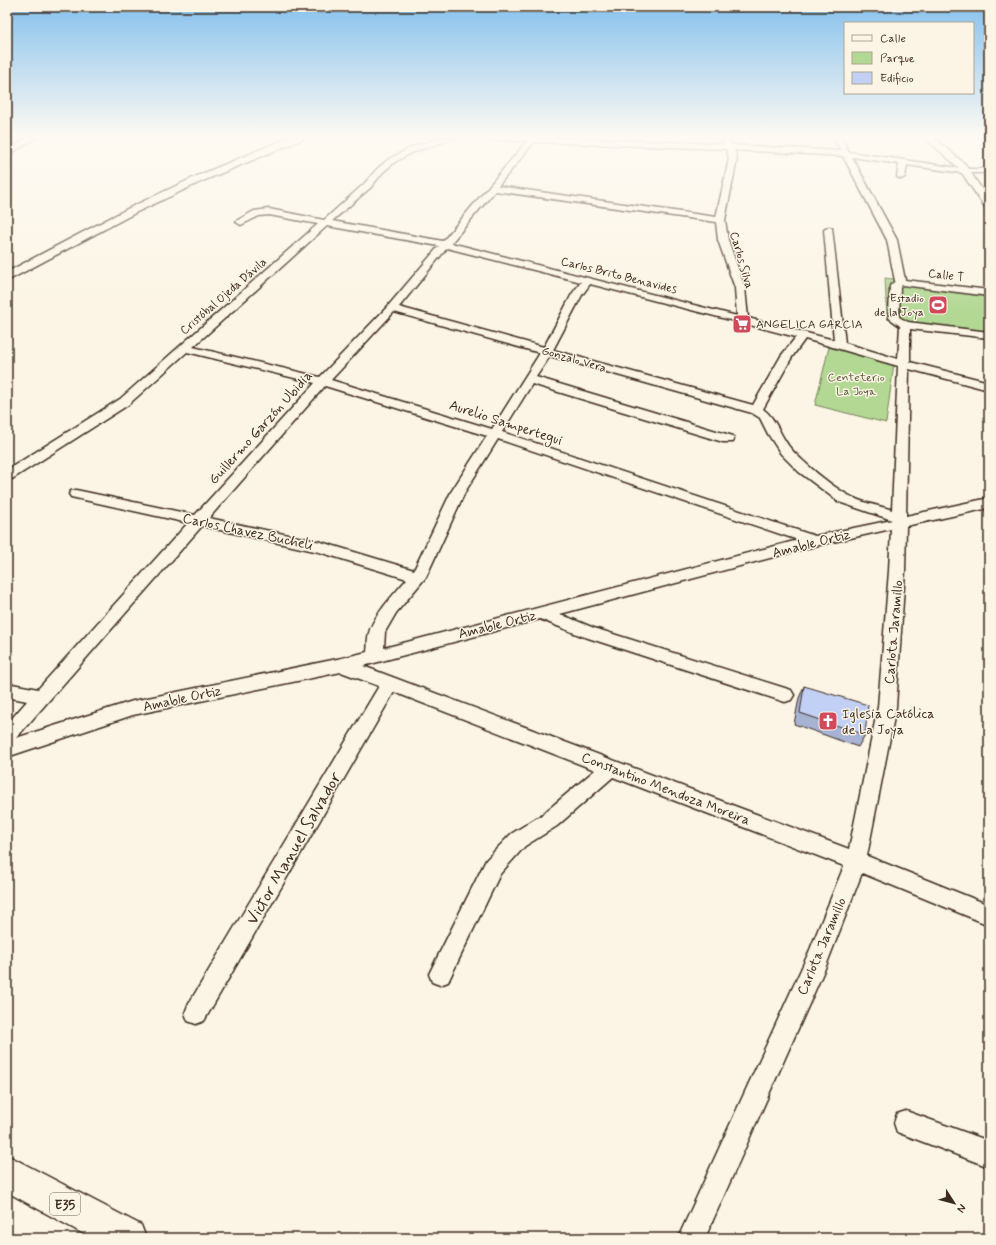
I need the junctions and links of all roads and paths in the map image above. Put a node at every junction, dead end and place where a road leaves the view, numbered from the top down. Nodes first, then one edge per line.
1 (153, 195) edge
2 (165, 195) edge
3 (357, 195) edge
4 (486, 195) edge
5 (543, 195) edge
6 (725, 195) edge
7 (868, 195) edge
8 (981, 195) edge
9 (989, 207) edge
10 (720, 220) junction
11 (241, 222) dead end
12 (326, 223) junction
13 (829, 230) dead end
14 (444, 244) junction
15 (7, 267) edge
16 (7, 277) edge
17 (587, 281) junction
18 (900, 282) junction
19 (989, 294) edge
20 (392, 308) junction
21 (743, 320) junction
22 (905, 325) junction
23 (989, 335) edge
24 (802, 336) junction
25 (840, 345) junction
26 (184, 348) junction
27 (547, 351) junction
28 (904, 364) junction
29 (529, 379) junction
30 (323, 381) junction
31 (989, 386) edge
32 (756, 410) junction
33 (495, 434) junction
34 (728, 439) dead end
35 (7, 476) edge
36 (76, 494) dead end
37 (989, 503) edge
38 (899, 520) junction
39 (198, 521) junction
40 (815, 541) junction
41 (418, 577) junction
42 (542, 613) junction
43 (375, 656) junction
44 (342, 665) junction
45 (390, 683) junction
46 (7, 690) edge
47 (785, 695) dead end
48 (41, 697) junction
49 (7, 736) edge
50 (7, 749) edge
51 (610, 767) junction
52 (856, 861) junction
53 (989, 915) edge
54 (440, 974) dead end
55 (196, 1013) dead end
56 (906, 1123) dead end
57 (989, 1154) edge
58 (7, 1173) edge
59 (128, 1238) edge
60 (691, 1238) edge

1 - 15 main road
2 - 16 main road
3 - 12 street, Cristóbal Ojeda Dávila
4 - 14 street, Guillermo Garzón Ubidia
5 - 10 street
6 - 10 street, Carlos Silva
7 - 18 street
8 - 9 street
10 - 21 street, Carlos Silva
11 - 12 street, Carlos Brito Benavides
12 - 14 street, Carlos Brito Benavides
12 - 26 street, Cristóbal Ojeda Dávila
13 - 25 street
14 - 17 street, Carlos Brito Benavides
14 - 20 street, Guillermo Garzón Ubidia
17 - 21 street, Carlos Brito Benavides
17 - 27 street
18 - 19 street, Calle T
18 - 22 street
20 - 27 street, Gonzalo Vera
20 - 30 street, Guillermo Garzón Ubidia
21 - 24 street, Carlos Brito Benavides
22 - 23 street
22 - 28 street, Carlota Jaramillo
24 - 25 street, Carlos Brito Benavides
24 - 32 street
25 - 28 street, Carlos Brito Benavides
26 - 30 street, Aurelio Sampertegui
26 - 35 street, Cristóbal Ojeda Dávila
27 - 29 street
27 - 32 street, Gonzalo Vera
28 - 31 street, Carlos Brito Benavides
28 - 38 street, Carlota Jaramillo
29 - 33 street
29 - 34 street
30 - 33 street, Aurelio Sampertegui
30 - 39 street, Guillermo Garzón Ubidia
32 - 38 street
33 - 40 street, Aurelio Sampertegui
33 - 41 street
36 - 39 street, Carlos Chavez Bucheli
37 - 38 street, Amable Ortiz
38 - 40 street, Amable Ortiz
38 - 52 street, Carlota Jaramillo
39 - 41 street, Carlos Chavez Bucheli
39 - 48 street, Guillermo Garzón Ubidia
40 - 42 street, Amable Ortiz
41 - 43 street
42 - 43 street, Amable Ortiz
42 - 47 street
43 - 44 street, Amable Ortiz
44 - 45 street, Constantino Mendoza Moreira
44 - 50 street, Amable Ortiz
45 - 51 street, Constantino Mendoza Moreira
45 - 55 street, Victor Manuel Salvador
46 - 48 street
48 - 49 street, Guillermo Garzón Ubidia
51 - 52 street, Constantino Mendoza Moreira
51 - 54 street
52 - 53 street, Constantino Mendoza Moreira
52 - 60 street, Carlota Jaramillo
56 - 57 street
58 - 59 highway, E35

